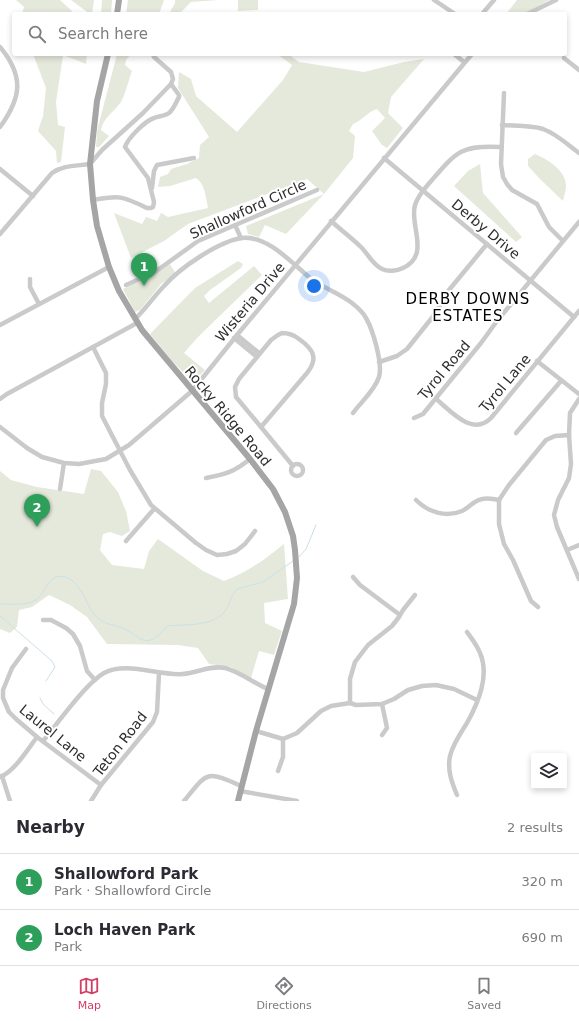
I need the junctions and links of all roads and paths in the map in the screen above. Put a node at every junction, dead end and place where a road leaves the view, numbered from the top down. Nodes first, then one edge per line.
1 (119, 0) edge
2 (494, 0) edge
3 (556, 0) edge
4 (437, 1) edge
5 (539, 9) junction
6 (117, 12) edge
7 (452, 12) edge
8 (484, 12) edge
9 (532, 12) edge
10 (540, 12) edge
11 (0, 47) edge
12 (108, 56) edge
13 (154, 56) edge
14 (456, 56) edge
15 (470, 56) edge
16 (564, 58) dead end
17 (464, 62) junction
18 (579, 70) edge
19 (171, 84) junction
20 (504, 93) dead end
21 (502, 125) junction
22 (0, 127) edge
23 (501, 147) junction
24 (579, 153) edge
25 (194, 158) dead end
26 (384, 158) junction
27 (90, 164) junction
28 (0, 169) edge
29 (317, 190) dead end
30 (423, 191) junction
31 (151, 192) junction
32 (33, 196) junction
33 (93, 200) junction
34 (331, 222) junction
35 (579, 222) edge
36 (235, 224) junction
37 (0, 234) edge
38 (242, 238) junction
39 (563, 241) junction
40 (487, 244) junction
41 (295, 265) junction
42 (109, 266) junction
43 (30, 279) dead end
44 (531, 280) junction
45 (126, 285) dead end
46 (39, 304) junction
47 (579, 311) edge
48 (574, 317) junction
49 (136, 321) junction
50 (0, 325) edge
51 (235, 337) junction
52 (93, 348) junction
53 (258, 355) junction
54 (379, 362) junction
55 (538, 362) junction
56 (561, 381) junction
57 (192, 391) junction
58 (579, 394) edge
59 (436, 398) junction
60 (0, 399) edge
61 (579, 399) edge
62 (353, 413) dead end
63 (414, 418) dead end
64 (0, 427) edge
65 (261, 428) junction
66 (516, 433) dead end
67 (569, 435) junction
68 (120, 452) junction
69 (250, 459) junction
70 (64, 463) junction
71 (293, 466) dead end
72 (206, 478) dead end
73 (60, 489) dead end
74 (416, 500) dead end
75 (499, 500) junction
76 (154, 509) junction
77 (255, 531) dead end
78 (126, 541) dead end
79 (579, 545) edge
80 (567, 550) junction
81 (353, 577) dead end
82 (579, 579) edge
83 (415, 595) dead end
84 (538, 607) dead end
85 (400, 615) junction
86 (43, 620) dead end
87 (466, 632) dead end
88 (26, 649) dead end
89 (159, 673) junction
90 (95, 680) junction
91 (268, 689) junction
92 (477, 700) junction
93 (350, 703) junction
94 (382, 704) junction
95 (256, 731) junction
96 (382, 735) dead end
97 (37, 737) junction
98 (283, 738) junction
99 (43, 741) junction
100 (278, 771) dead end
101 (1, 776) edge
102 (101, 785) junction
103 (241, 789) junction
104 (457, 795) dead end
105 (10, 801) edge
106 (91, 801) edge
107 (184, 801) edge
108 (238, 801) edge
109 (296, 801) edge

1 - 6 main road
2 - 8 street
3 - 5 street
4 - 7 street
5 - 9 street
5 - 10 street
11 - 22 street
12 - 27 main road, Rocky Ridge Road
13 - 19 street
14 - 17 street
15 - 17 street, Wisteria Drive
16 - 18 street
17 - 26 street, Wisteria Drive
19 - 27 street
19 - 31 street
20 - 21 street
21 - 23 street
21 - 24 street
23 - 30 street
23 - 39 street
25 - 31 street
26 - 30 street, Derby Drive
26 - 34 street, Wisteria Drive
27 - 32 street
27 - 33 main road, Rocky Ridge Road
28 - 32 street
29 - 36 street, Shallowford Circle
30 - 34 street
30 - 40 street, Derby Drive
31 - 33 street
32 - 37 street
33 - 42 main road, Rocky Ridge Road
34 - 41 street, Wisteria Drive
35 - 39 street, Tyrol Road
36 - 38 street
36 - 45 street, Shallowford Circle
38 - 41 street
38 - 49 street
39 - 44 street, Tyrol Road
40 - 44 street, Derby Drive
40 - 54 street
41 - 51 street, Wisteria Drive
41 - 54 street
42 - 46 street
42 - 49 main road, Rocky Ridge Road
43 - 46 street
44 - 48 street, Derby Drive
44 - 59 street, Tyrol Road
46 - 50 street
47 - 48 street, Tyrol Lane
48 - 55 street, Tyrol Lane
49 - 52 street
49 - 57 main road, Rocky Ridge Road
51 - 53 street
51 - 57 street, Wisteria Drive
52 - 60 street
52 - 68 street
53 - 65 street
53 - 65 street
54 - 62 street
55 - 56 street
55 - 59 street, Tyrol Lane
56 - 58 street
56 - 66 street
57 - 68 street, Wisteria Drive
57 - 69 main road, Rocky Ridge Road
59 - 63 street, Tyrol Road
61 - 67 street
64 - 70 street, Wisteria Drive
65 - 71 street
67 - 75 street
67 - 80 street
68 - 70 street, Wisteria Drive
68 - 76 street
69 - 72 street
69 - 91 main road, Rocky Ridge Road
70 - 73 street
74 - 75 street
75 - 84 street
76 - 77 street
76 - 78 street
79 - 80 street
80 - 82 street
81 - 85 street
83 - 85 street
85 - 93 street
86 - 90 street
87 - 92 street
88 - 97 street, Laurel Lane
89 - 90 street
89 - 91 street
89 - 102 street, Teton Road
90 - 99 street
91 - 95 main road, Rocky Ridge Road
92 - 94 street
92 - 104 street
93 - 94 street
93 - 98 street
94 - 96 street
95 - 98 street
95 - 103 main road, Rocky Ridge Road
97 - 99 street, Laurel Lane
97 - 101 street
98 - 100 street
99 - 102 street, Laurel Lane
101 - 105 street
102 - 106 street, Teton Road
103 - 107 street
103 - 108 main road, Rocky Ridge Road
103 - 109 street

